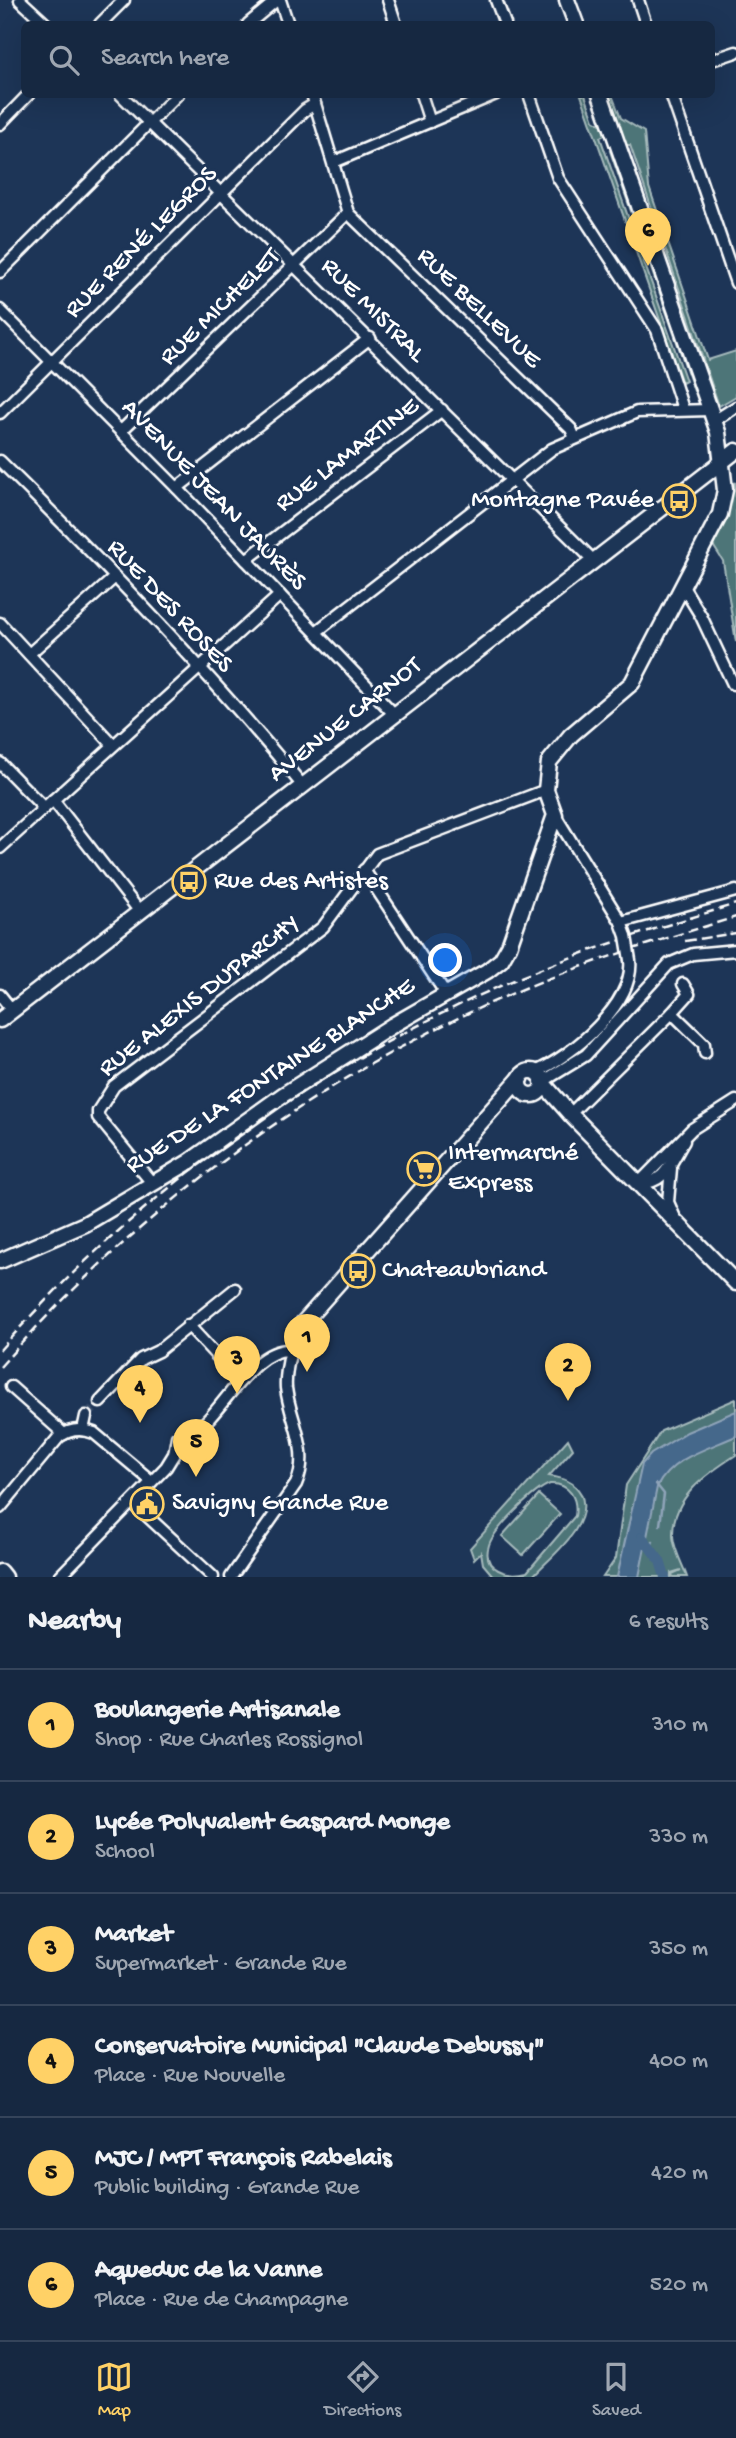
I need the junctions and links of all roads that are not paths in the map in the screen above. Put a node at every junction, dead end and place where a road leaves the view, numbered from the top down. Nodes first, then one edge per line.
1 (20, 0) edge
2 (124, 0) edge
3 (278, 0) edge
4 (388, 0) edge
5 (496, 0) edge
6 (568, 0) edge
7 (638, 0) edge
8 (43, 21) edge
9 (103, 21) edge
10 (252, 21) edge
11 (287, 21) edge
12 (395, 21) edge
13 (504, 21) edge
14 (575, 21) edge
15 (645, 21) edge
16 (736, 51) edge
17 (715, 59) edge
18 (25, 98) edge
19 (124, 98) edge
20 (174, 98) edge
21 (422, 98) edge
22 (487, 98) edge
23 (530, 98) edge
24 (601, 98) edge
25 (672, 98) edge
26 (313, 99) edge
27 (430, 122) junction
28 (150, 123) junction
29 (0, 124) edge
30 (334, 162) junction
31 (222, 192) junction
32 (348, 214) junction
33 (296, 265) junction
34 (0, 272) edge
35 (736, 283) edge
36 (0, 310) edge
37 (370, 338) junction
38 (52, 362) junction
39 (736, 408) edge
40 (442, 410) junction
41 (683, 410) junction
42 (0, 413) edge
43 (712, 416) junction
44 (121, 431) junction
45 (575, 438) junction
46 (736, 451) edge
47 (723, 460) junction
48 (0, 461) edge
49 (513, 480) junction
50 (177, 488) junction
51 (246, 560) junction
52 (593, 560) junction
53 (114, 578) junction
54 (682, 585) junction
55 (280, 595) junction
56 (0, 623) edge
57 (316, 632) junction
58 (29, 654) junction
59 (199, 668) junction
60 (733, 684) dead end
61 (394, 714) junction
62 (113, 746) junction
63 (0, 763) edge
64 (303, 786) junction
65 (546, 790) junction
66 (53, 800) junction
67 (44, 808) junction
68 (555, 815) junction
69 (0, 848) edge
70 (364, 870) junction
71 (736, 891) edge
72 (140, 912) junction
73 (621, 922) junction
74 (736, 950) edge
75 (683, 984) dead end
76 (446, 994) junction
77 (0, 995) edge
78 (672, 1013) junction
79 (6, 1015) edge
80 (705, 1053) dead end
81 (535, 1085) junction
82 (736, 1101) edge
83 (570, 1114) junction
84 (485, 1120) junction
85 (691, 1129) junction
86 (671, 1166) junction
87 (152, 1183) junction
88 (638, 1184) junction
89 (678, 1225) junction
90 (0, 1261) edge
91 (736, 1283) edge
92 (234, 1289) dead end
93 (188, 1325) junction
94 (291, 1350) junction
95 (240, 1381) junction
96 (11, 1387) dead end
97 (100, 1402) tunnel mouth
98 (86, 1416) tunnel mouth
99 (83, 1430) junction
100 (64, 1434) junction
101 (149, 1479) dead end
102 (132, 1503) junction
103 (0, 1508) edge
104 (58, 1577) edge
105 (213, 1577) edge
106 (231, 1577) edge

1 - 8 street
2 - 9 street
3 - 10 street
3 - 11 street
4 - 12 street
5 - 13 street
6 - 14 street
7 - 15 street
16 - 17 street
18 - 29 street
19 - 28 street, RUE MISTRAL
20 - 28 street
21 - 27 street
22 - 27 street
23 - 41 street
24 - 43 street
25 - 35 street
26 - 30 street
26 - 31 street, RUE RENÉ LEGROS
27 - 30 street
28 - 31 street, RUE MISTRAL
28 - 34 street
30 - 32 street
31 - 33 street, RUE MISTRAL
31 - 38 street, RUE RENÉ LEGROS
32 - 33 street, RUE MICHELET
32 - 45 street, RUE BELLEVUE
33 - 37 street, RUE MISTRAL
33 - 44 street, RUE MICHELET
36 - 38 street, AVENUE JEAN JAURÈS
37 - 40 street, RUE MISTRAL
37 - 50 street
38 - 42 street, RUE RENÉ LEGROS
38 - 44 street, AVENUE JEAN JAURÈS
39 - 43 street
40 - 49 street, RUE MISTRAL
40 - 51 street, RUE LAMARTINE
41 - 43 street
41 - 45 street
43 - 47 street
44 - 50 street, AVENUE JEAN JAURÈS
45 - 49 street
46 - 47 street, AVENUE CARNOT
47 - 52 street, AVENUE CARNOT
47 - 54 street
48 - 53 street, RUE DES ROSES
49 - 52 street, RUE MISTRAL
49 - 57 street
50 - 51 street, AVENUE JEAN JAURÈS
51 - 55 street, AVENUE JEAN JAURÈS
52 - 61 street, AVENUE CARNOT
53 - 58 street
53 - 59 street, RUE DES ROSES
54 - 60 street
54 - 65 street
55 - 57 street, AVENUE JEAN JAURÈS
55 - 59 street
56 - 58 street
57 - 61 street, AVENUE JEAN JAURÈS
58 - 62 street
59 - 62 street
59 - 64 street, RUE DES ROSES
61 - 64 street, AVENUE CARNOT
62 - 66 street
63 - 67 street
64 - 72 street, AVENUE CARNOT
65 - 68 street
65 - 70 street, RUE ALEXIS DUPARCHY
66 - 67 street
66 - 72 street
67 - 69 street
68 - 73 street
68 - 76 street, RUE DE LA FONTAINE BLANCHE
70 - 76 street
70 - 87 street, RUE ALEXIS DUPARCHY
71 - 73 street
72 - 79 street, AVENUE CARNOT
73 - 81 street, bridge
74 - 81 street
75 - 78 street
76 - 87 street, RUE DE LA FONTAINE BLANCHE
77 - 79 street
78 - 80 street
78 - 83 street
81 - 83 street
81 - 84 street
81 - 84 street
82 - 85 street
83 - 88 street
84 - 94 street
85 - 86 street
85 - 88 street
86 - 88 street
86 - 89 street
87 - 90 street, RUE DE LA FONTAINE BLANCHE
88 - 89 street
89 - 91 street
92 - 93 street
93 - 95 street
93 - 97 street
94 - 95 street
94 - 106 street
95 - 102 street
96 - 100 street
98 - 99 street
99 - 100 street
99 - 101 street
100 - 103 street
102 - 104 street
102 - 105 street

